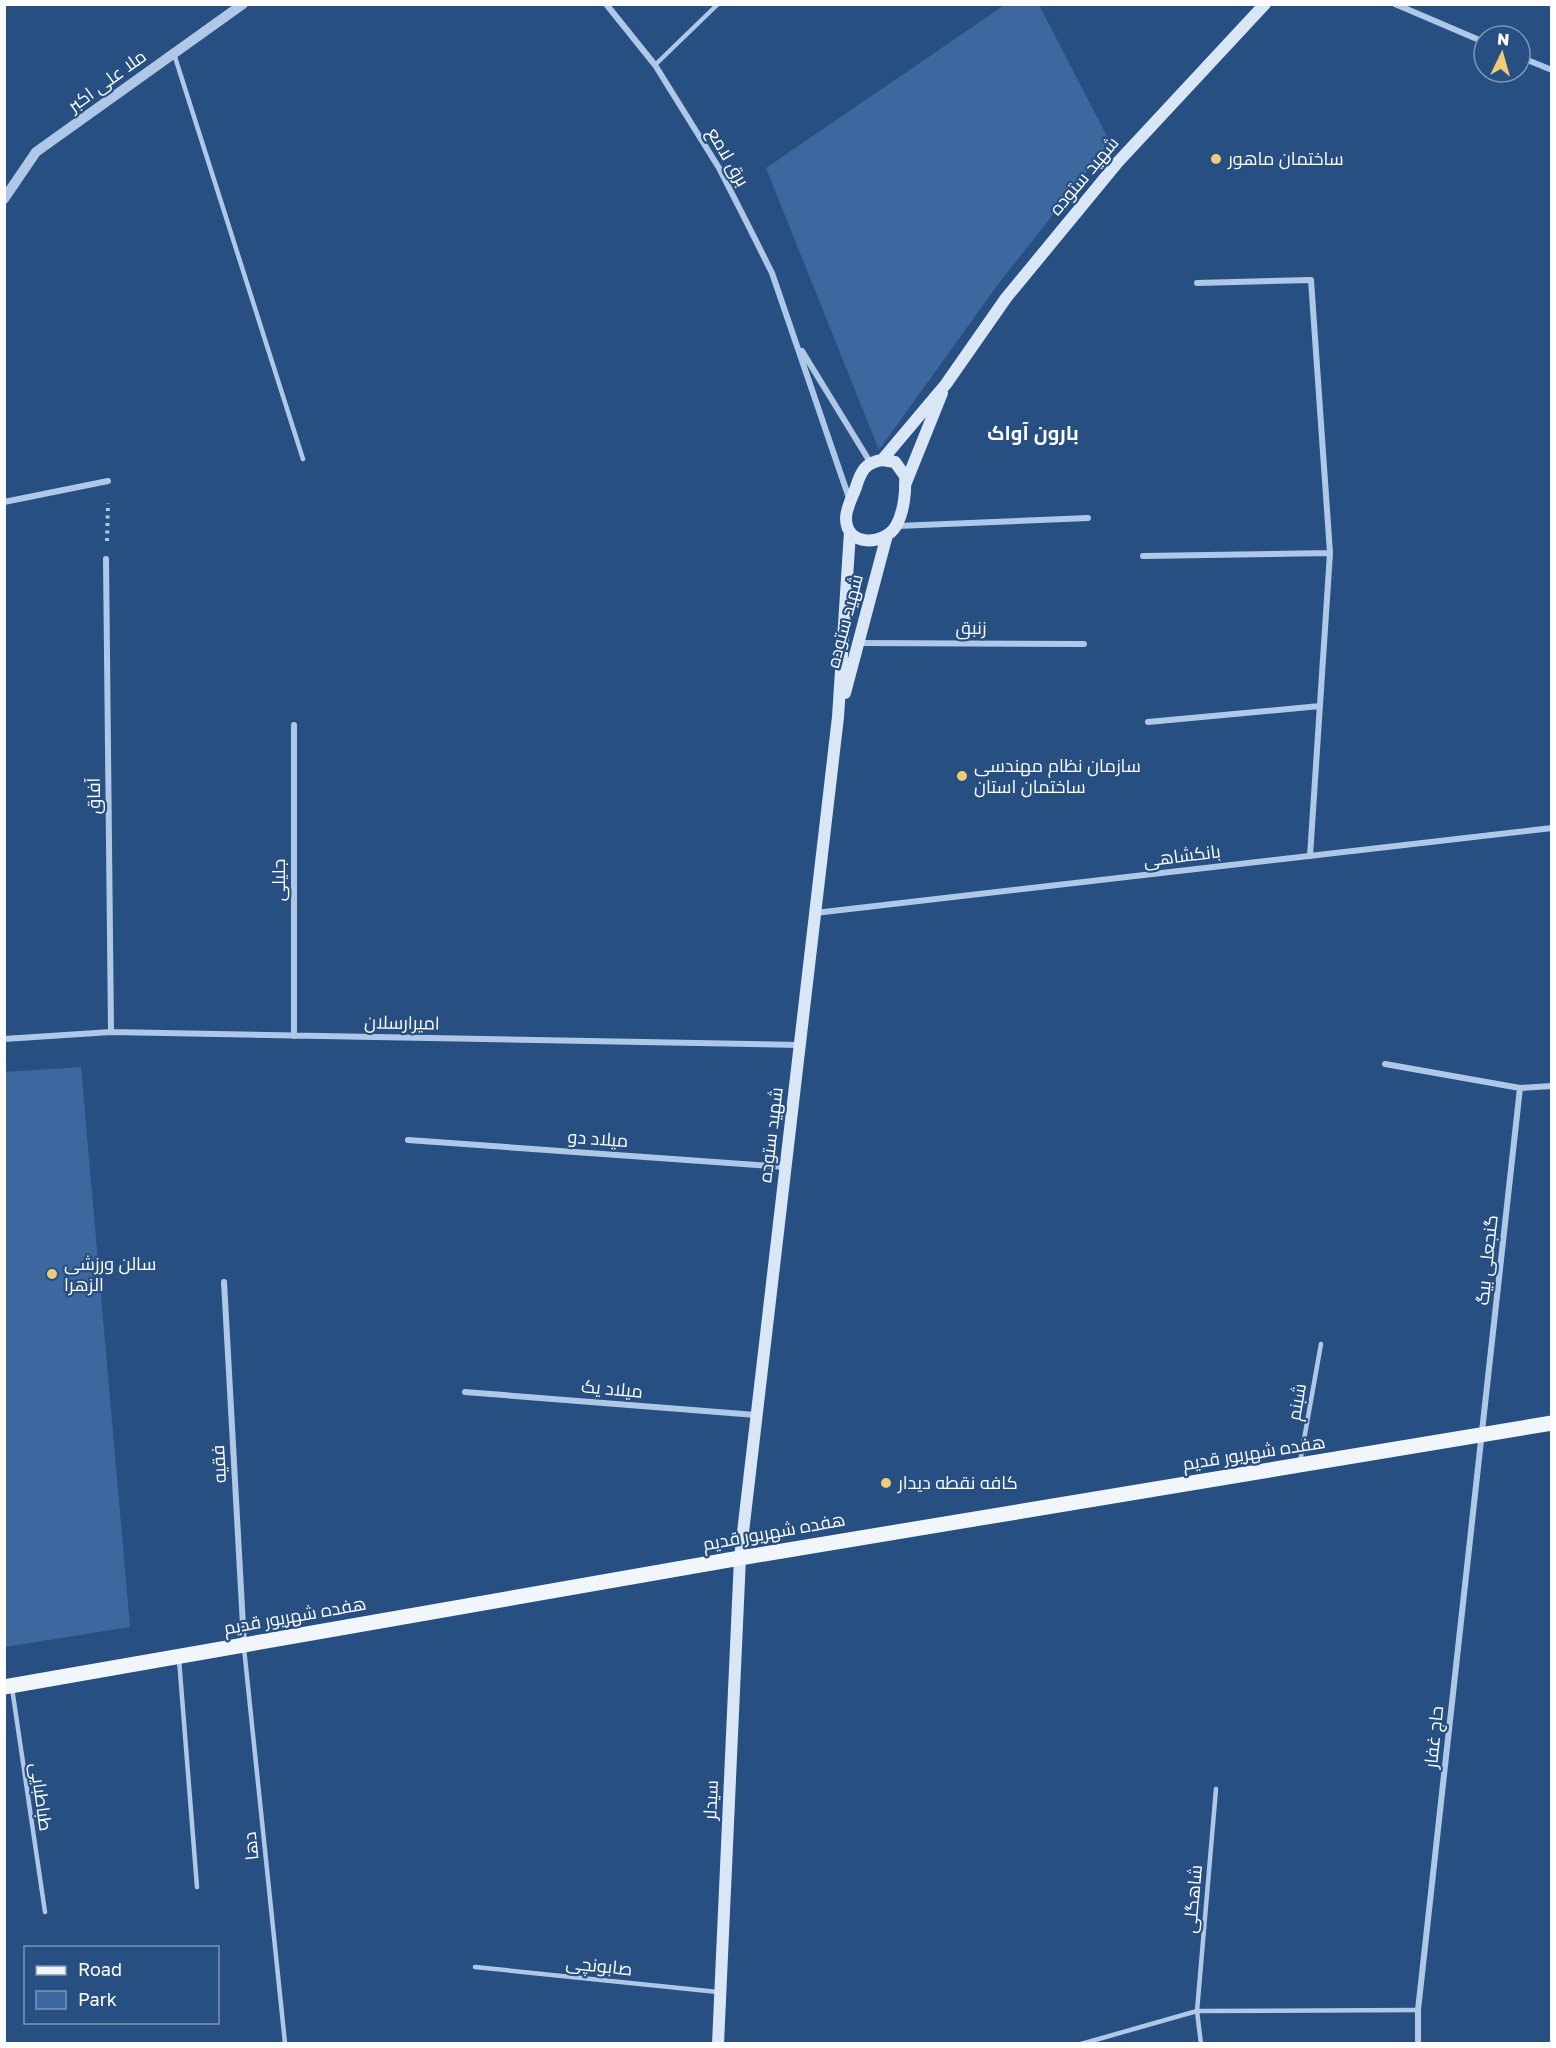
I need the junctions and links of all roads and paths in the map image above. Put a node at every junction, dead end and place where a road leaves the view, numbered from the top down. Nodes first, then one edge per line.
1 (243, 4) edge
2 (606, 4) edge
3 (718, 4) edge
4 (1265, 4) edge
5 (1395, 4) edge
6 (1472, 37) edge
7 (174, 54) junction
8 (1532, 62) edge
9 (655, 65) junction
10 (1551, 70) edge
11 (4, 199) edge
12 (1197, 283) dead end
13 (795, 340) junction
14 (946, 384) junction
15 (303, 459) dead end
16 (876, 461) junction
17 (108, 481) joint
18 (905, 485) junction
19 (4, 502) edge
20 (851, 503) junction
21 (1088, 518) dead end
22 (891, 530) junction
23 (850, 532) junction
24 (1330, 554) junction
25 (1143, 556) dead end
26 (106, 559) joint
27 (858, 643) junction
28 (1084, 644) dead end
29 (1320, 706) junction
30 (838, 717) junction
31 (1148, 722) dead end
32 (294, 725) dead end
33 (1551, 828) edge
34 (1310, 856) junction
35 (815, 913) junction
36 (111, 1032) junction
37 (294, 1036) junction
38 (4, 1039) edge
39 (800, 1045) junction
40 (1385, 1064) dead end
41 (1551, 1086) edge
42 (1520, 1088) junction
43 (408, 1140) dead end
44 (786, 1167) junction
45 (224, 1282) dead end
46 (1321, 1344) dead end
47 (465, 1392) dead end
48 (757, 1415) junction
49 (1551, 1423) edge
50 (1483, 1435) junction
51 (1299, 1465) junction
52 (740, 1557) junction
53 (244, 1645) junction
54 (179, 1656) junction
55 (8, 1686) edge
56 (1216, 1789) dead end
57 (196, 1887) dead end
58 (45, 1912) dead end
59 (475, 1966) dead end
60 (720, 1993) junction
61 (1418, 2010) junction
62 (1197, 2011) junction
63 (285, 2043) edge
64 (718, 2043) edge
65 (1081, 2043) edge
66 (1201, 2043) edge
67 (1418, 2043) edge

1 - 7 street, ملا علی اکبر
2 - 9 street, برق لامع
3 - 9 lane
4 - 14 main road, شهید ستوده
5 - 6 street
7 - 11 street, ملا علی اکبر
7 - 15 lane
8 - 10 street
9 - 13 street, برق لامع
12 - 24 street
13 - 16 street, برق لامع
13 - 20 street, برق لامع
14 - 16 main road, شهید ستوده
14 - 18 main road, شهید ستوده
16 - 18 main road
16 - 20 main road
17 - 19 street
17 - 26 path
18 - 22 main road
20 - 23 main road
21 - 22 street
22 - 23 main road
22 - 27 main road, شهید ستوده
23 - 30 main road, شهید ستوده
24 - 25 street
24 - 29 street
26 - 36 street, آفاق
27 - 28 street, زنبق
27 - 30 main road, شهید ستوده
29 - 31 street
29 - 34 street
30 - 35 main road, شهید ستوده
32 - 37 street, جلیلی
33 - 34 street, بانکشاهی
34 - 35 street, بانکشاهی
35 - 39 main road, شهید ستوده
36 - 37 street, امیرارسلان
36 - 38 street, امیرارسلان
37 - 39 street, امیرارسلان
39 - 44 main road, شهید ستوده
40 - 42 street
41 - 42 street
42 - 50 street, گنجعلی بیگ
43 - 44 street, میلاد دو
44 - 48 main road, شهید ستوده
45 - 53 street, فقیه
46 - 51 lane, شبنم
47 - 48 street, میلاد یک
48 - 52 main road, شهید ستوده
49 - 50 main road, هفده شهریور قدیم
50 - 51 main road, هفده شهریور قدیم
50 - 61 street, حاج غفار
51 - 52 main road, هفده شهریور قدیم
52 - 53 main road, هفده شهریور قدیم
52 - 60 main road, سیدلر
53 - 54 main road, هفده شهریور قدیم
53 - 63 lane, دها
54 - 55 main road, هفده شهریور قدیم
54 - 57 lane
55 - 58 lane, طباطبایی
56 - 62 lane, شاهگلی
59 - 60 lane, صابونچی
60 - 64 main road, سیدلر
61 - 62 lane
61 - 67 street, حاج غفار
62 - 65 lane
62 - 66 lane, شاهگلی

